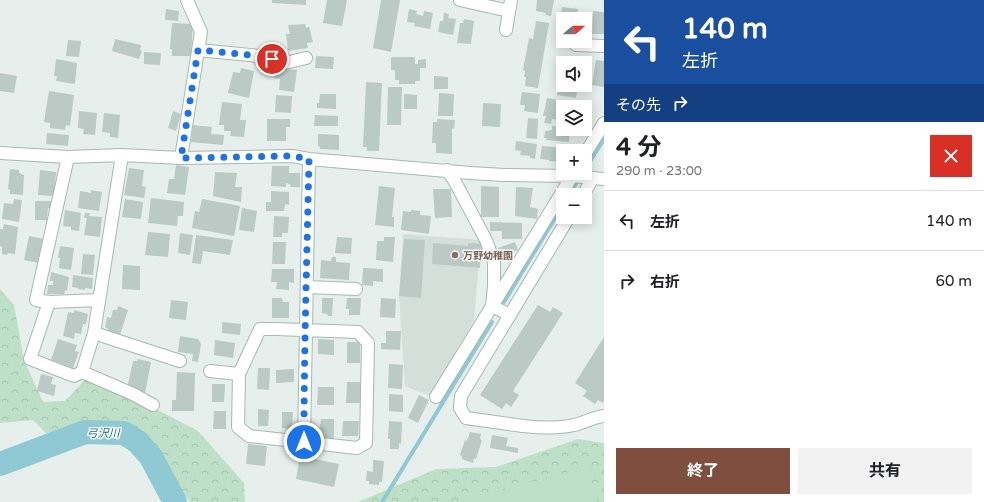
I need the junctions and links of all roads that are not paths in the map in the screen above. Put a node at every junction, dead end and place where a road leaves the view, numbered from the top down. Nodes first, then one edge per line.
1 (187, 0) edge
2 (460, 0) edge
3 (510, 5) edge
4 (506, 30) dead end
5 (592, 46) edge
6 (604, 46) edge
7 (198, 50) junction
8 (306, 58) dead end
9 (604, 123) edge
10 (591, 144) edge
11 (0, 153) edge
12 (122, 155) junction
13 (68, 157) junction
14 (181, 158) junction
15 (309, 159) junction
16 (447, 170) junction
17 (556, 174) edge
18 (598, 178) edge
19 (569, 180) edge
20 (589, 188) edge
21 (565, 224) edge
22 (307, 287) junction
23 (356, 289) dead end
24 (99, 300) junction
25 (49, 302) junction
26 (492, 306) junction
27 (510, 315) junction
28 (305, 330) junction
29 (94, 333) junction
30 (180, 361) dead end
31 (210, 371) dead end
32 (82, 372) junction
33 (239, 374) junction
34 (436, 397) dead end
35 (153, 405) dead end
36 (604, 416) edge
37 (304, 442) junction

1 - 7 street
2 - 3 street
3 - 4 street
5 - 6 street
7 - 8 street
7 - 14 street
9 - 10 street
11 - 13 street
12 - 13 street
12 - 14 street
12 - 24 street
13 - 25 street
14 - 15 street
15 - 16 street
15 - 22 street
16 - 17 street
16 - 26 street
18 - 20 street
19 - 26 street
21 - 27 street
22 - 23 street
22 - 28 street
24 - 25 street
24 - 29 street
25 - 32 street
26 - 27 street
26 - 34 street
27 - 36 street
28 - 33 street
28 - 37 street
28 - 37 street
29 - 30 street
29 - 32 street
31 - 33 street
32 - 35 street
33 - 37 street

